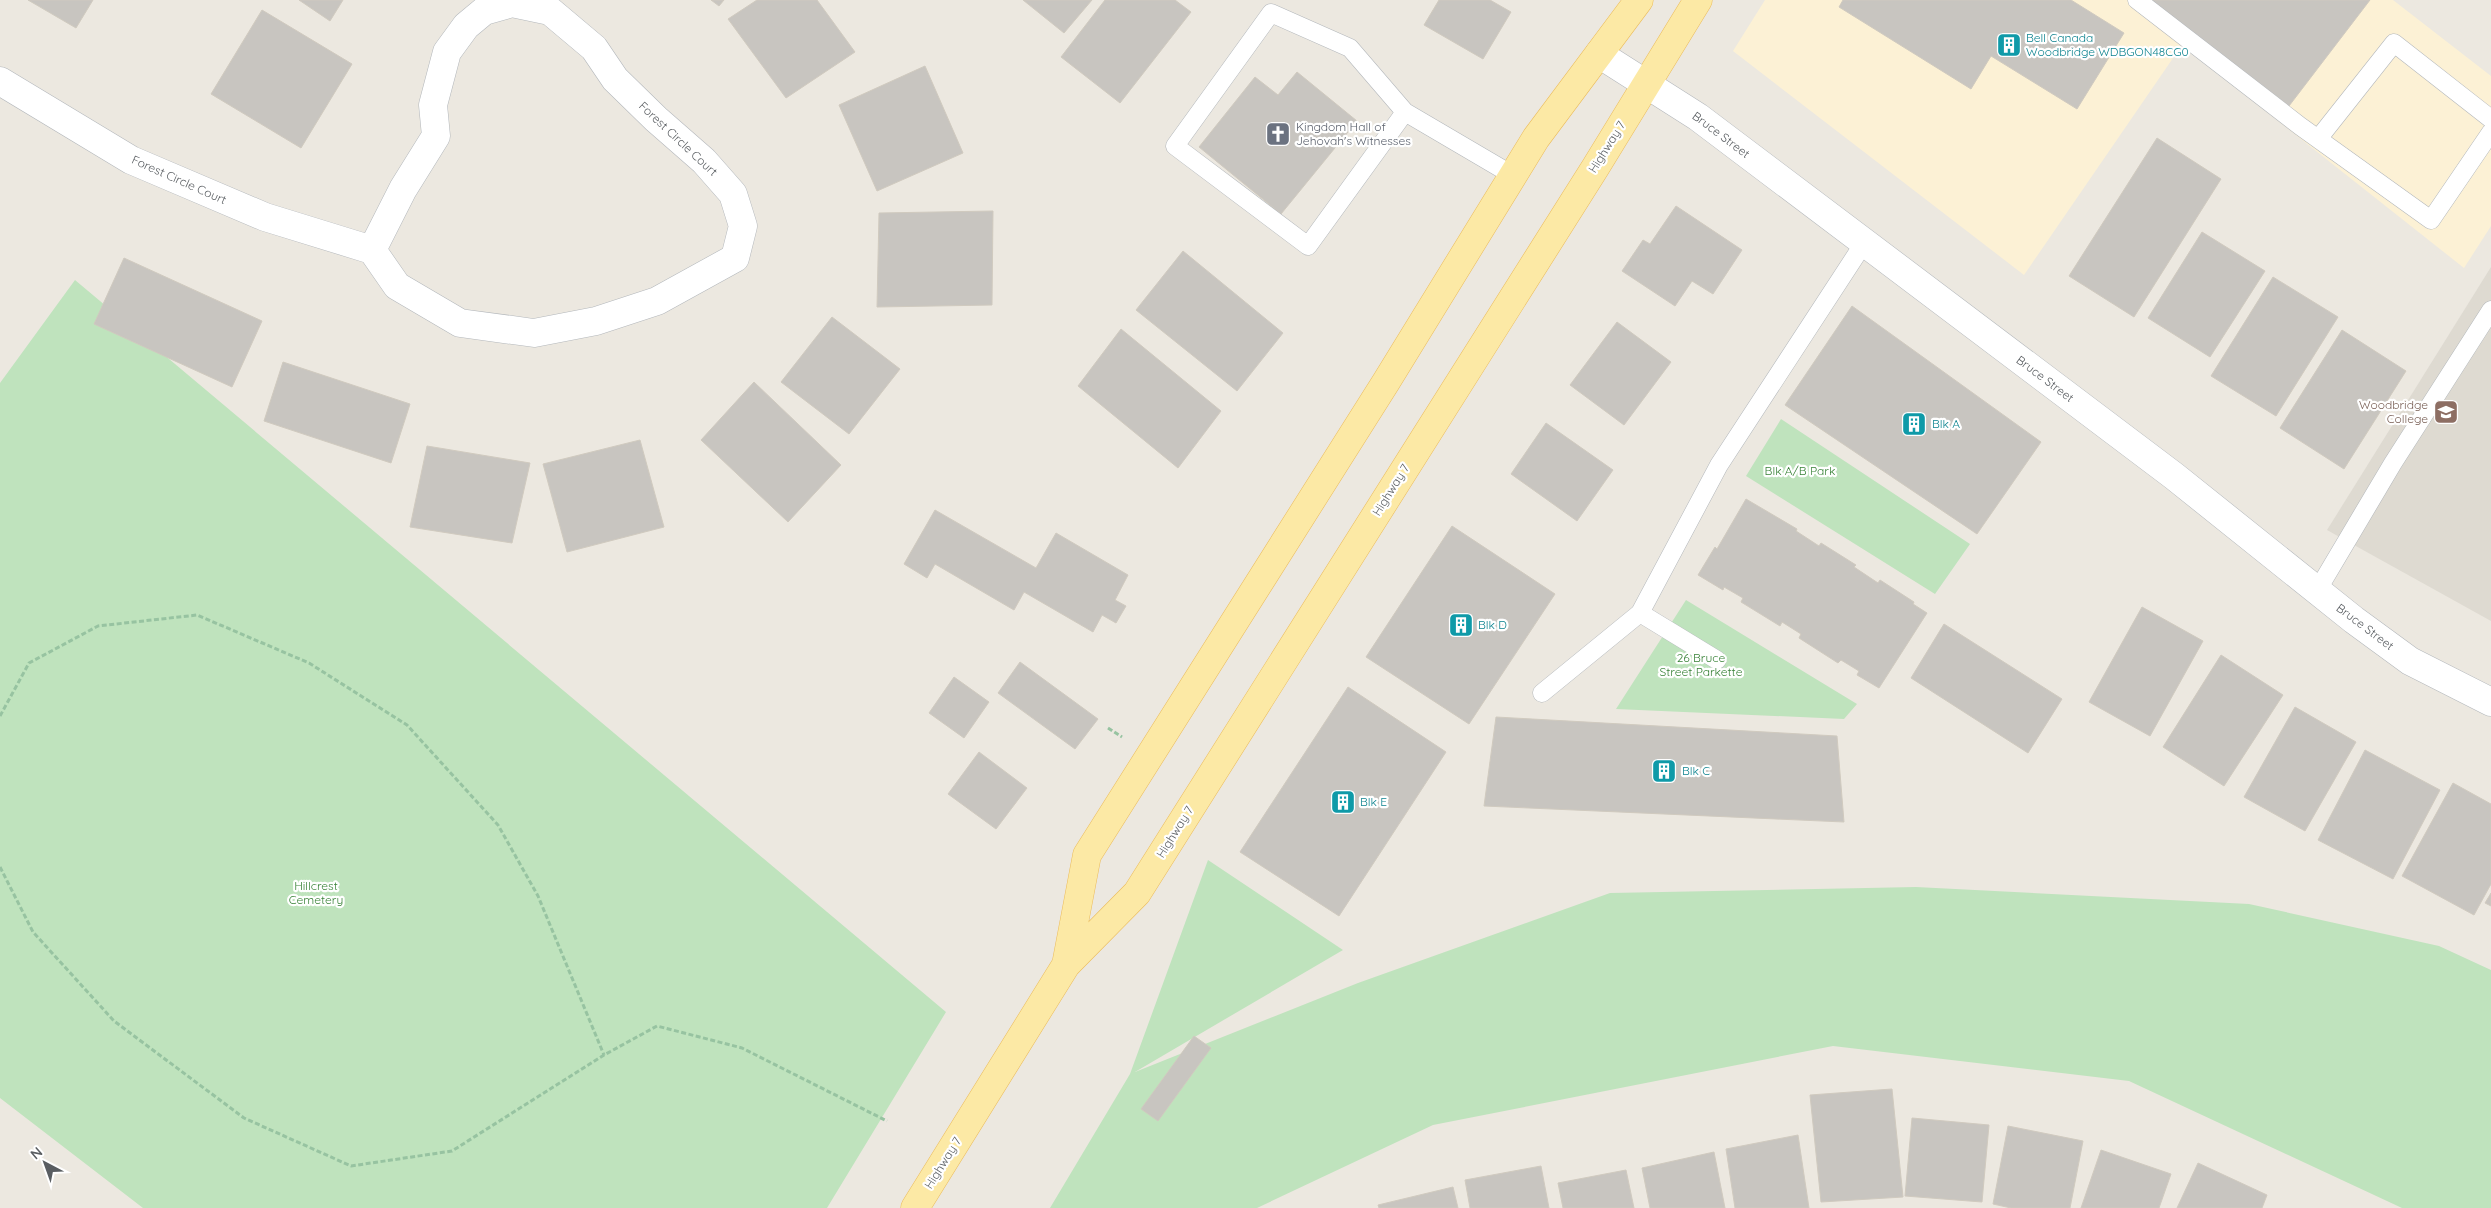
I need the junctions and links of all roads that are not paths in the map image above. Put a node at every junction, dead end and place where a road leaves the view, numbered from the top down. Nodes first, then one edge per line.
1 (1639, 0) edge
2 (1698, 0) edge
3 (2137, 0) edge
4 (1599, 54) junction
5 (0, 81) edge
6 (1647, 84) junction
7 (1405, 112) junction
8 (2491, 119) edge
9 (2491, 132) edge
10 (2318, 139) junction
11 (1514, 176) junction
12 (1864, 243) junction
13 (372, 250) junction
14 (2491, 310) edge
15 (2317, 591) junction
16 (1640, 613) junction
17 (1717, 660) dead end
18 (1542, 693) dead end
19 (2491, 702) edge
20 (1066, 965) junction
21 (915, 1208) edge

1 - 4 main road, Highway 7
2 - 6 main road, Highway 7
3 - 10 lane
4 - 6 street, Bruce Street
4 - 11 main road, Highway 7
5 - 13 street, Forest Circle Court
6 - 12 street, Bruce Street
6 - 20 main road, Highway 7
7 - 7 lane
7 - 11 lane
8 - 10 lane
9 - 10 lane
11 - 20 main road, Highway 7
12 - 15 street, Bruce Street
12 - 16 lane
13 - 13 street, Forest Circle Court
14 - 15 lane
15 - 19 street, Bruce Street
16 - 17 lane
16 - 18 lane
20 - 21 main road, Highway 7

